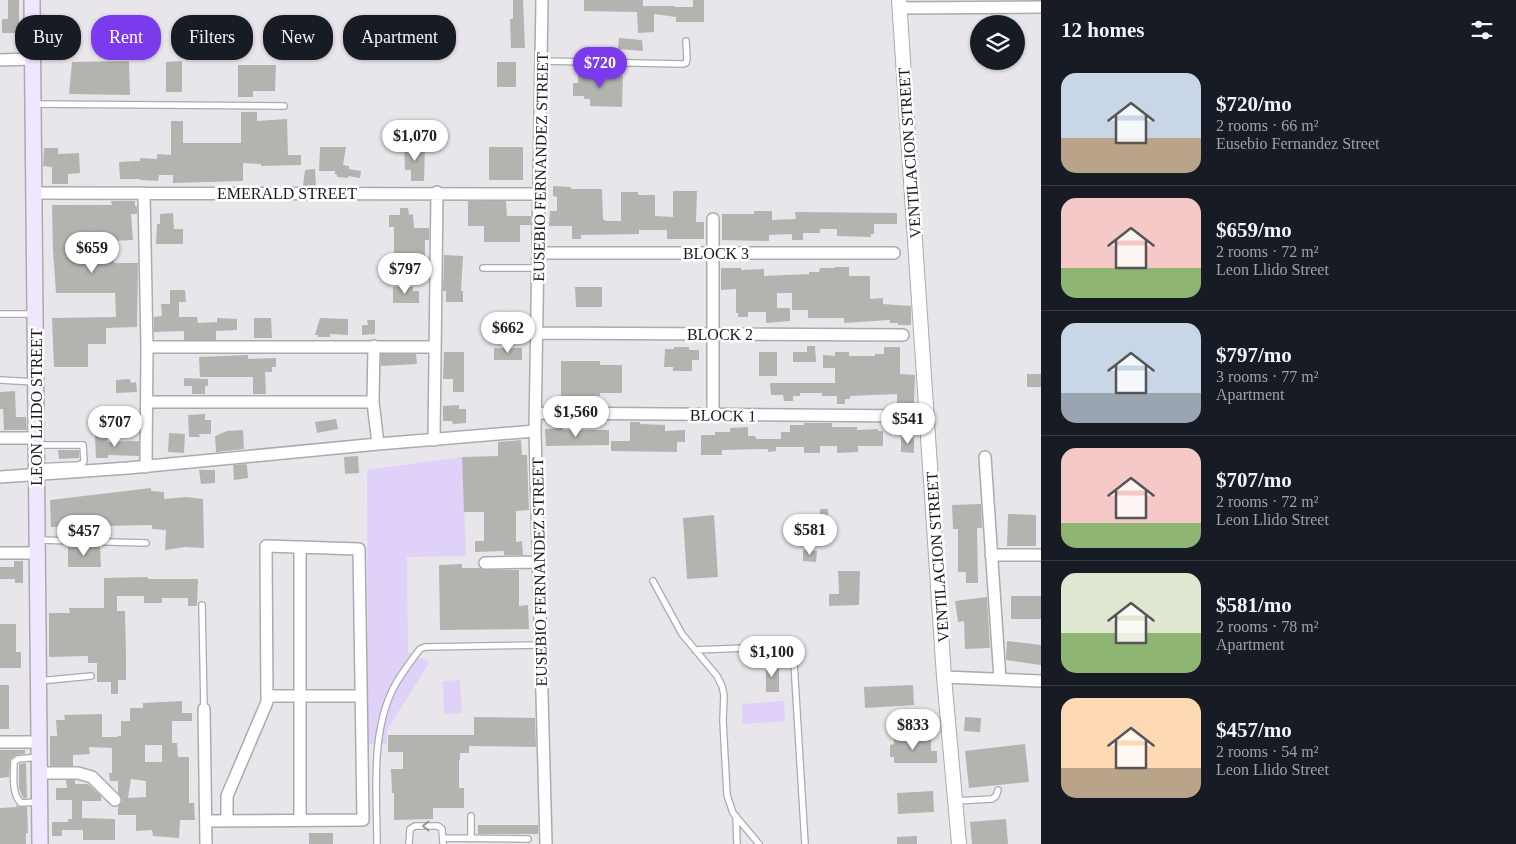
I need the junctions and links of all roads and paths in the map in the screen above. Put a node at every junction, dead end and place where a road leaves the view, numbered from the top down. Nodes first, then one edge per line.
1 (32, 0) edge
2 (542, 0) edge
3 (899, 4) edge
4 (1041, 7) edge
5 (32, 15) edge
6 (686, 41) dead end
7 (0, 60) edge
8 (15, 60) edge
9 (32, 60) edge
10 (541, 61) junction
11 (33, 104) junction
12 (284, 106) dead end
13 (437, 192) junction
14 (34, 193) junction
15 (144, 193) junction
16 (539, 194) junction
17 (713, 219) dead end
18 (539, 252) junction
19 (713, 252) junction
20 (894, 253) dead end
21 (483, 268) dead end
22 (538, 268) junction
23 (0, 314) edge
24 (35, 314) junction
25 (537, 333) junction
26 (713, 334) junction
27 (903, 335) dead end
28 (374, 346) junction
29 (147, 347) junction
30 (434, 347) junction
31 (0, 380) edge
32 (35, 382) junction
33 (147, 402) junction
34 (373, 402) junction
35 (536, 413) junction
36 (714, 414) junction
37 (911, 416) dead end
38 (535, 430) junction
39 (0, 438) edge
40 (434, 440) junction
41 (36, 442) junction
42 (378, 444) junction
43 (984, 457) dead end
44 (146, 467) junction
45 (36, 471) junction
46 (0, 477) edge
47 (146, 543) dead end
48 (37, 547) junction
49 (300, 547) junction
50 (0, 553) edge
51 (991, 555) junction
52 (1041, 556) edge
53 (538, 562) junction
54 (486, 563) dead end
55 (653, 581) dead end
56 (202, 605) dead end
57 (540, 645) junction
58 (695, 650) junction
59 (91, 676) dead end
60 (944, 676) junction
61 (1000, 679) junction
62 (39, 681) junction
63 (1041, 681) edge
64 (300, 695) junction
65 (268, 696) junction
66 (361, 696) junction
67 (204, 709) joint
68 (0, 742) edge
69 (40, 750) junction
70 (40, 773) junction
71 (998, 790) dead end
72 (206, 796) junction
73 (227, 796) junction
74 (115, 800) dead end
75 (955, 801) junction
76 (40, 802) junction
77 (471, 816) dead end
78 (736, 816) junction
79 (300, 820) junction
80 (206, 821) junction
81 (228, 821) junction
82 (471, 839) junction
83 (528, 839) dead end
84 (443, 841) edge
85 (484, 841) edge
86 (40, 844) edge
87 (206, 844) edge
88 (377, 844) edge
89 (409, 844) edge
90 (546, 844) edge
91 (737, 844) edge
92 (759, 844) edge
93 (805, 844) edge
94 (959, 844) edge

1 - 5 main road, LEON LLIDO STREET
2 - 10 street, EUSEBIO FERNANDEZ STREET
3 - 4 street
3 - 60 street, VENTILACION STREET
6 - 10 lane
7 - 8 street
9 - 11 main road, LEON LLIDO STREET
10 - 16 street, EUSEBIO FERNANDEZ STREET
11 - 12 lane
11 - 14 main road, LEON LLIDO STREET
13 - 15 street, EMERALD STREET
13 - 16 street, EMERALD STREET
13 - 30 street
14 - 15 street, EMERALD STREET
14 - 24 main road, LEON LLIDO STREET
15 - 29 street
16 - 18 street, EUSEBIO FERNANDEZ STREET
17 - 19 street
18 - 19 street, BLOCK 3
18 - 22 street, EUSEBIO FERNANDEZ STREET
19 - 20 street, BLOCK 3
19 - 26 street
21 - 22 lane
22 - 25 street, EUSEBIO FERNANDEZ STREET
23 - 24 lane
24 - 32 main road, LEON LLIDO STREET
25 - 26 street, BLOCK 2
25 - 35 street, EUSEBIO FERNANDEZ STREET
26 - 27 street, BLOCK 2
26 - 36 street
28 - 29 street
28 - 30 street
28 - 34 street
29 - 33 street
30 - 40 street
31 - 32 lane
32 - 41 main road, LEON LLIDO STREET
33 - 34 street
33 - 44 street
34 - 42 street
35 - 36 street, BLOCK 1
35 - 38 street, EUSEBIO FERNANDEZ STREET
36 - 37 street, BLOCK 1
38 - 40 street
38 - 53 street, EUSEBIO FERNANDEZ STREET
39 - 41 street
40 - 42 street
41 - 45 main road, LEON LLIDO STREET
41 - 45 lane
42 - 44 street
43 - 51 street
44 - 45 street
45 - 46 street
45 - 48 main road, LEON LLIDO STREET
47 - 48 lane
48 - 50 street
48 - 62 main road, LEON LLIDO STREET
49 - 64 street
49 - 65 street
49 - 66 street
51 - 52 street
51 - 61 street
53 - 54 street
53 - 57 street, EUSEBIO FERNANDEZ STREET
55 - 58 lane
56 - 67 lane
57 - 88 lane
57 - 90 street, EUSEBIO FERNANDEZ STREET
58 - 78 lane
58 - 93 lane
59 - 62 lane
60 - 61 street
60 - 75 street, VENTILACION STREET
61 - 63 street
62 - 69 main road, LEON LLIDO STREET
64 - 65 street
64 - 66 street
64 - 79 street
65 - 73 street
66 - 79 street
67 - 72 street
68 - 69 street
69 - 70 main road, LEON LLIDO STREET
69 - 76 lane
70 - 74 street
70 - 76 main road, LEON LLIDO STREET
71 - 75 lane
72 - 73 street
72 - 80 street
73 - 81 street
75 - 94 street, VENTILACION STREET
76 - 86 main road, LEON LLIDO STREET
77 - 82 lane
78 - 91 lane
78 - 92 lane
79 - 81 street
80 - 81 street
80 - 87 street
82 - 84 lane
82 - 85 lane
83 - 85 lane
84 -> 89 lane

